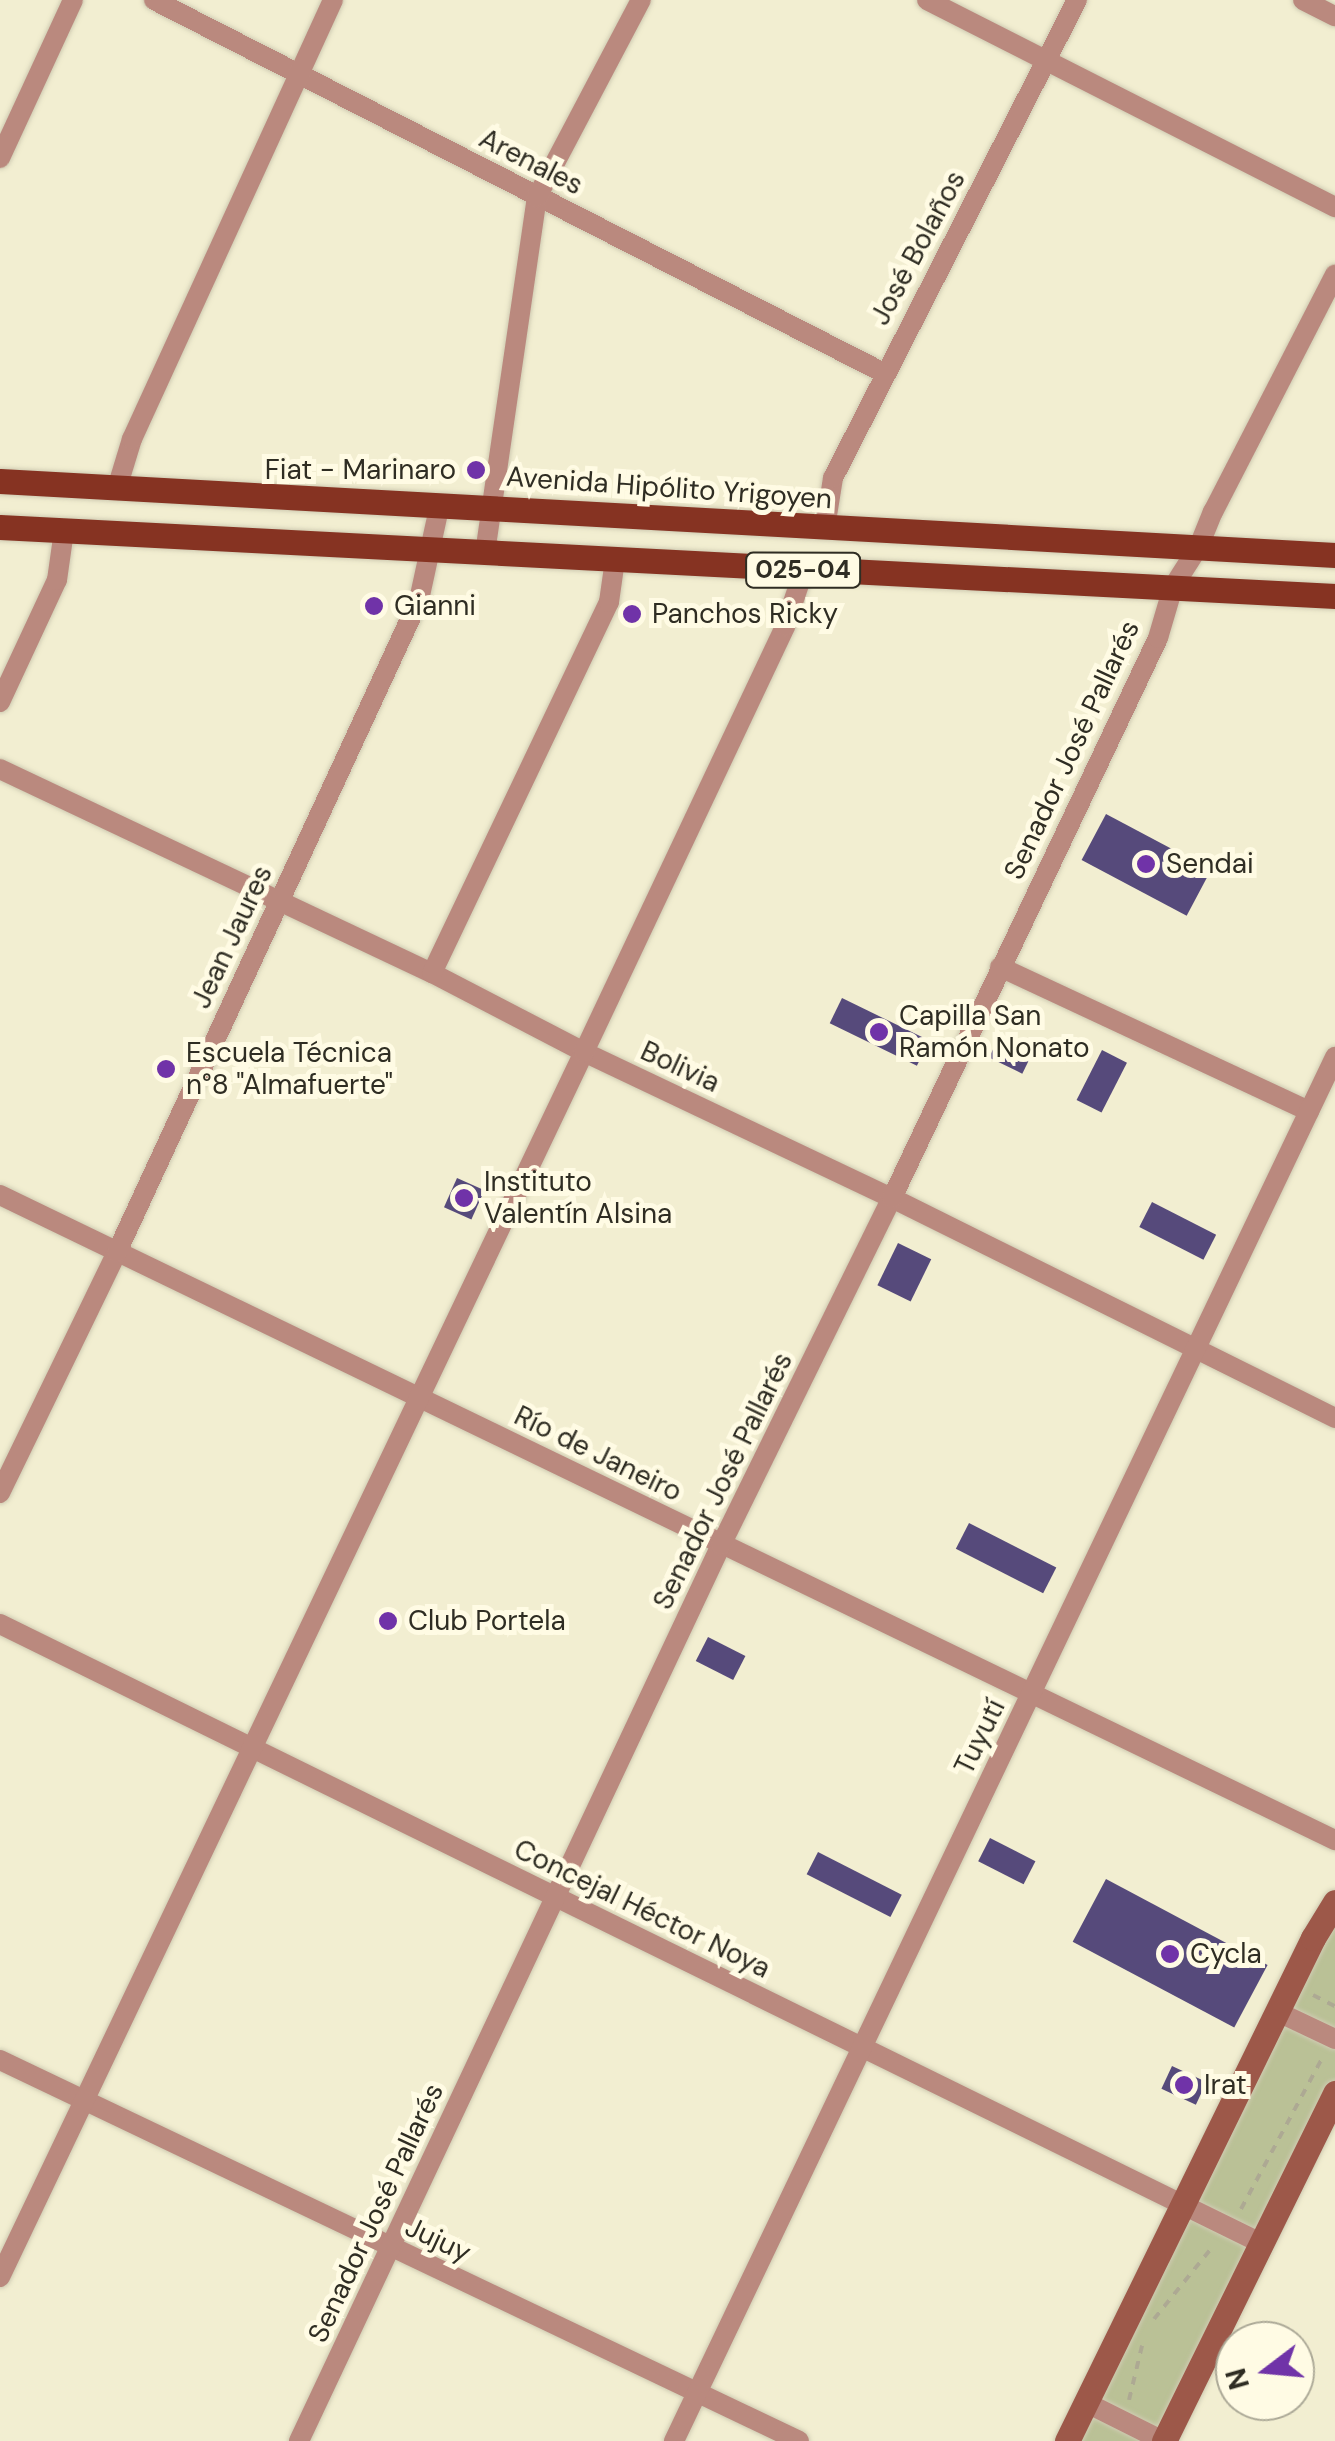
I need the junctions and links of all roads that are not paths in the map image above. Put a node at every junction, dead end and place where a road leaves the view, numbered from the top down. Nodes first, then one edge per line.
1 (73, 0) edge
2 (154, 0) edge
3 (333, 0) edge
4 (641, 0) edge
5 (927, 0) edge
6 (1077, 0) edge
7 (1303, 0) edge
8 (1335, 16) edge
9 (1047, 60) junction
10 (299, 73) junction
11 (0, 158) edge
12 (538, 196) junction
13 (1335, 207) edge
14 (1335, 274) edge
15 (884, 373) junction
16 (0, 482) edge
17 (117, 488) junction
18 (440, 504) junction
19 (492, 507) junction
20 (0, 527) edge
21 (825, 528) junction
22 (64, 531) junction
23 (1200, 546) junction
24 (433, 552) junction
25 (485, 552) junction
26 (1335, 555) edge
27 (614, 560) junction
28 (804, 570) junction
29 (1173, 587) junction
30 (1335, 596) edge
31 (0, 702) edge
32 (0, 769) edge
33 (278, 902) junction
34 (1000, 967) junction
35 (432, 973) junction
36 (584, 1052) junction
37 (1335, 1057) edge
38 (1309, 1111) junction
39 (0, 1195) edge
40 (892, 1198) junction
41 (118, 1252) junction
42 (1195, 1351) junction
43 (420, 1399) junction
44 (1335, 1418) edge
45 (0, 1492) edge
46 (722, 1545) junction
47 (0, 1624) edge
48 (1032, 1695) junction
49 (252, 1748) junction
50 (1335, 1840) edge
51 (555, 1897) junction
52 (1335, 1902) edge
53 (1278, 2012) junction
54 (1335, 2039) edge
55 (861, 2048) junction
56 (0, 2060) edge
57 (1335, 2093) edge
58 (82, 2100) junction
59 (1185, 2205) junction
60 (1261, 2243) junction
61 (390, 2248) junction
62 (0, 2277) edge
63 (698, 2391) junction
64 (1087, 2402) junction
65 (299, 2441) edge
66 (674, 2441) edge
67 (799, 2441) edge
68 (1068, 2441) edge
69 (1163, 2441) edge

1 - 11 street
2 - 10 street, Arenales
3 - 10 street
4 - 12 street
5 - 9 street
6 - 9 street, José Bolaños
7 - 8 street
9 - 13 street
9 - 15 street, José Bolaños
10 - 12 street, Arenales
10 - 17 street
12 - 15 street, Arenales
12 - 19 street
14 - 23 street, Senador José Pallarés
15 - 21 street, José Bolaños
16 - 17 main road, Avenida Hipólito Yrigoyen / 025-04
17 - 18 main road, Avenida Hipólito Yrigoyen / 025-04
18 - 19 main road, Avenida Hipólito Yrigoyen / 025-04
18 - 24 street, Jean Jaures
19 - 21 main road, Avenida Hipólito Yrigoyen / 025-04
19 - 25 street
20 - 22 main road, 025-04
21 - 23 main road, Avenida Hipólito Yrigoyen / 025-04
22 - 24 main road, 025-04
22 - 31 street
23 - 26 main road, Avenida Hipólito Yrigoyen / 025-04
23 - 29 street, Senador José Pallarés
24 - 25 main road, 025-04
24 - 33 street, Jean Jaures
25 - 27 main road, 025-04
27 - 28 main road, 025-04
27 - 35 street
28 - 29 main road, 025-04
28 - 36 street
29 - 30 main road, 025-04
29 - 34 street, Senador José Pallarés
32 - 33 street, Bolivia
33 - 35 street, Bolivia
33 - 41 street, Jean Jaures
34 - 38 street
34 - 40 street, Senador José Pallarés
35 - 36 street, Bolivia
36 - 40 street, Bolivia
36 - 43 street
37 - 38 street, Tuyutí
38 - 42 street, Tuyutí
39 - 41 street, Río de Janeiro
40 - 42 street, Bolivia
40 - 46 street, Senador José Pallarés
41 - 43 street, Río de Janeiro
41 - 45 street, Jean Jaures
42 - 44 street, Bolivia
42 - 48 street, Tuyutí
43 - 46 street, Río de Janeiro
43 - 49 street
46 - 48 street, Río de Janeiro
46 - 51 street, Senador José Pallarés
47 - 49 street, Concejal Héctor Noya
48 - 50 street, Río de Janeiro
48 - 55 street, Tuyutí
49 - 51 street, Concejal Héctor Noya
49 - 58 street
51 - 55 street, Concejal Héctor Noya
51 - 61 street, Senador José Pallarés
52 - 53 main road
53 - 54 street
53 - 59 main road
55 - 59 street, Concejal Héctor Noya
55 - 63 street, Tuyutí
56 - 58 street, Jujuy
57 - 60 main road
58 - 61 street, Jujuy
58 - 62 street
59 - 60 street, Concejal Héctor Noya
59 - 64 main road
60 - 69 main road
61 - 63 street, Jujuy
61 - 65 street, Senador José Pallarés
63 - 66 street, Tuyutí
63 - 67 street, Jujuy
64 - 68 main road
64 - 69 street

